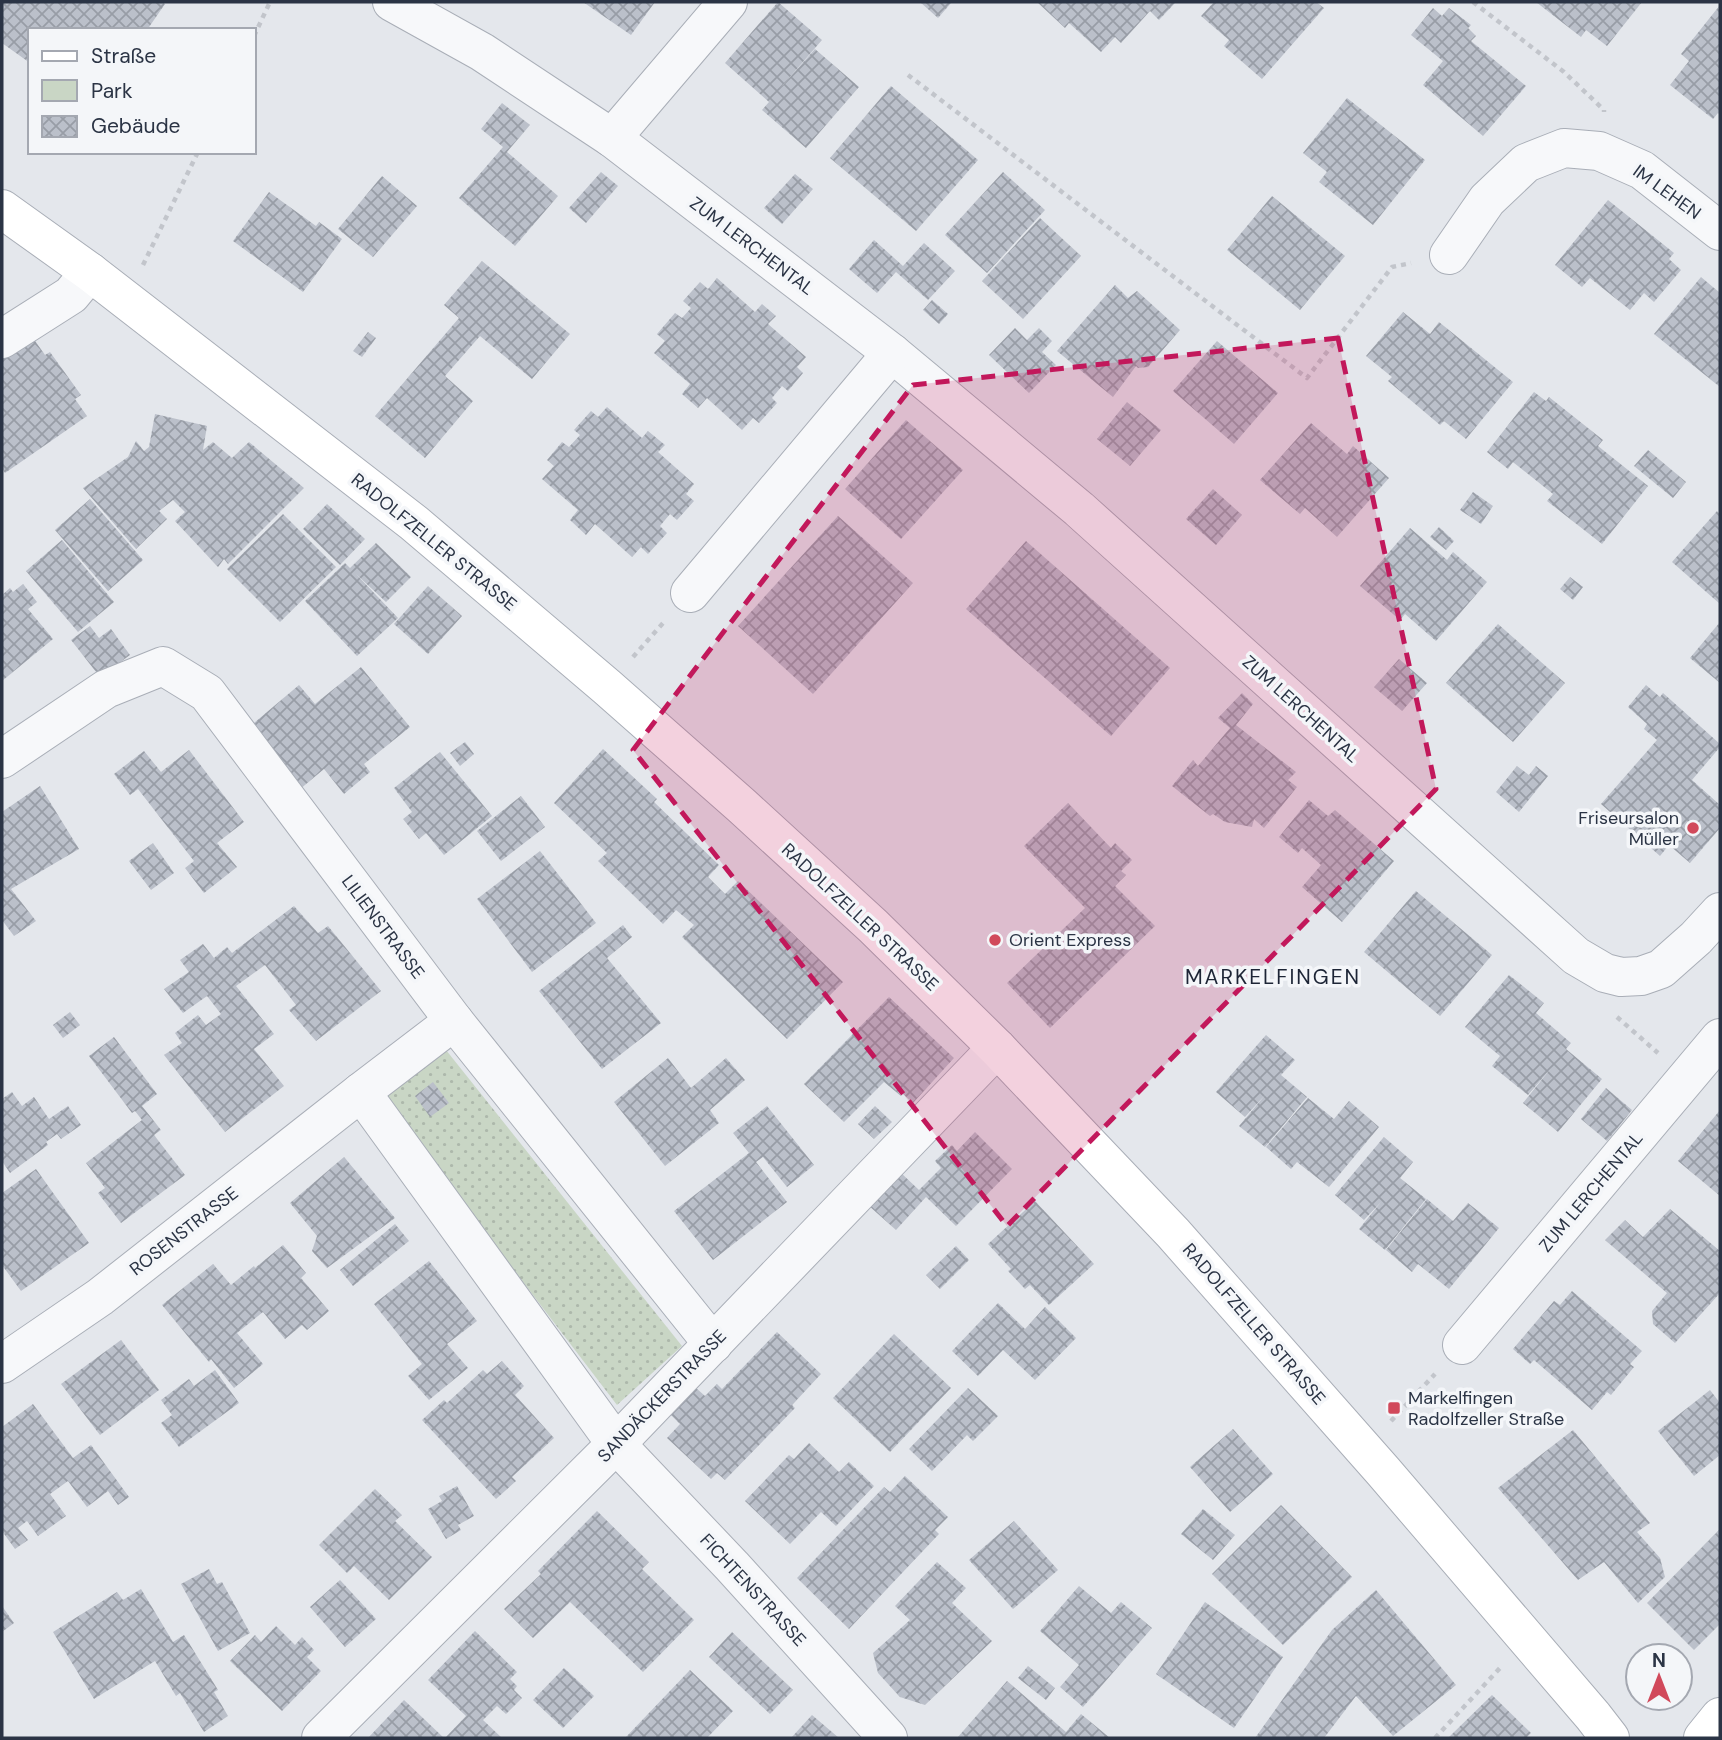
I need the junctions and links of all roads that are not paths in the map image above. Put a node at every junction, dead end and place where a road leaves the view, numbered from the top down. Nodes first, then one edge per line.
1 (392, 2) edge
2 (728, 2) edge
3 (612, 138) junction
4 (2, 209) edge
5 (1720, 231) edge
6 (1448, 255) road end
7 (90, 272) junction
8 (2, 339) edge
9 (892, 353) junction
10 (690, 593) road end
11 (2, 759) edge
12 (1720, 912) edge
13 (454, 1021) junction
14 (1720, 1038) edge
15 (997, 1048) junction
16 (361, 1092) junction
17 (713, 1344) junction
18 (1462, 1345) road end
19 (2, 1364) edge
20 (616, 1444) junction
21 (1720, 1717) edge
22 (321, 1738) edge
23 (888, 1738) edge
24 (1610, 1738) edge
25 (1703, 1738) edge

1 - 3 street, ZUM LERCHENTAL
2 - 3 street
3 - 9 street, ZUM LERCHENTAL
4 - 7 street, RADOLFZELLER STRASSE
5 - 6 street, IM LEHEN
7 - 8 street
7 - 15 street, RADOLFZELLER STRASSE
9 - 10 street
9 - 12 street, ZUM LERCHENTAL
11 - 13 street, LILIENSTRASSE
13 - 16 street, ROSENSTRASSE
13 - 17 street, LILIENSTRASSE
14 - 18 street, ZUM LERCHENTAL
15 - 17 street, SANDÄCKERSTRASSE
15 - 24 street, RADOLFZELLER STRASSE
16 - 19 street, ROSENSTRASSE
16 - 20 street
17 - 20 street, SANDÄCKERSTRASSE
20 - 22 street, SANDÄCKERSTRASSE
20 - 23 street, FICHTENSTRASSE
21 - 25 street

